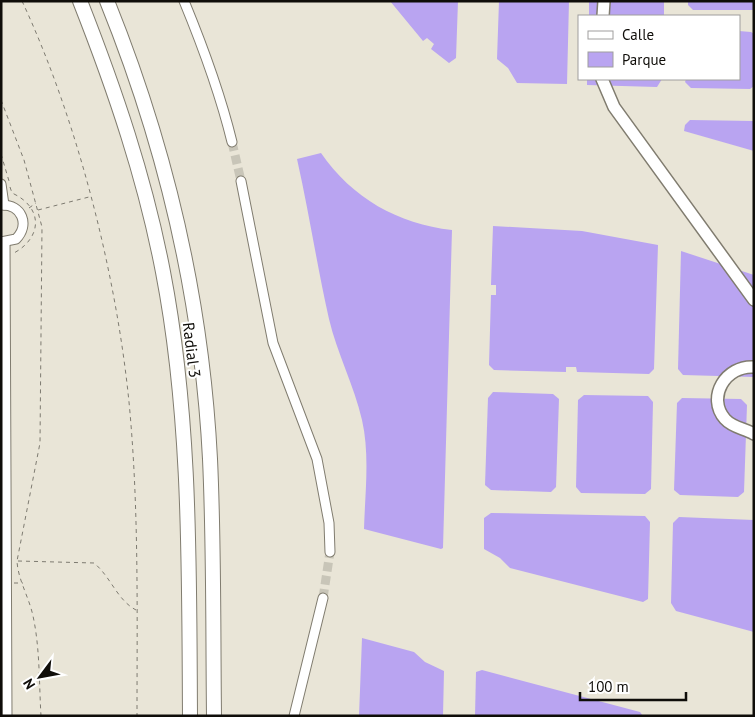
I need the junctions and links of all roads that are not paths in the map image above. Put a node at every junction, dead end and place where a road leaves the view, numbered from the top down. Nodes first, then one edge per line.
1 (80, 1) edge
2 (107, 1) edge
3 (184, 1) edge
4 (604, 1) edge
5 (603, 15) edge
6 (602, 80) edge
7 (232, 142) tunnel mouth
8 (241, 181) tunnel mouth
9 (1, 184) edge
10 (3, 205) edge
11 (3, 242) edge
12 (754, 300) edge
13 (754, 367) edge
14 (3, 388) edge
15 (752, 431) edge
16 (3, 505) edge
17 (330, 552) tunnel mouth
18 (6, 579) edge
19 (324, 598) tunnel mouth
20 (4, 691) edge
21 (6, 716) edge
22 (190, 716) edge
23 (214, 716) edge
24 (294, 716) edge

1 - 22 highway, Radial 3
2 - 23 highway, Radial 3
3 - 7 street
4 - 5 main road
6 - 12 main road
8 - 17 street
9 - 10 street
10 - 11 street
11 - 14 street
13 - 15 main road
14 - 16 street
16 - 18 street
18 - 20 street
19 - 24 street
20 - 21 street

